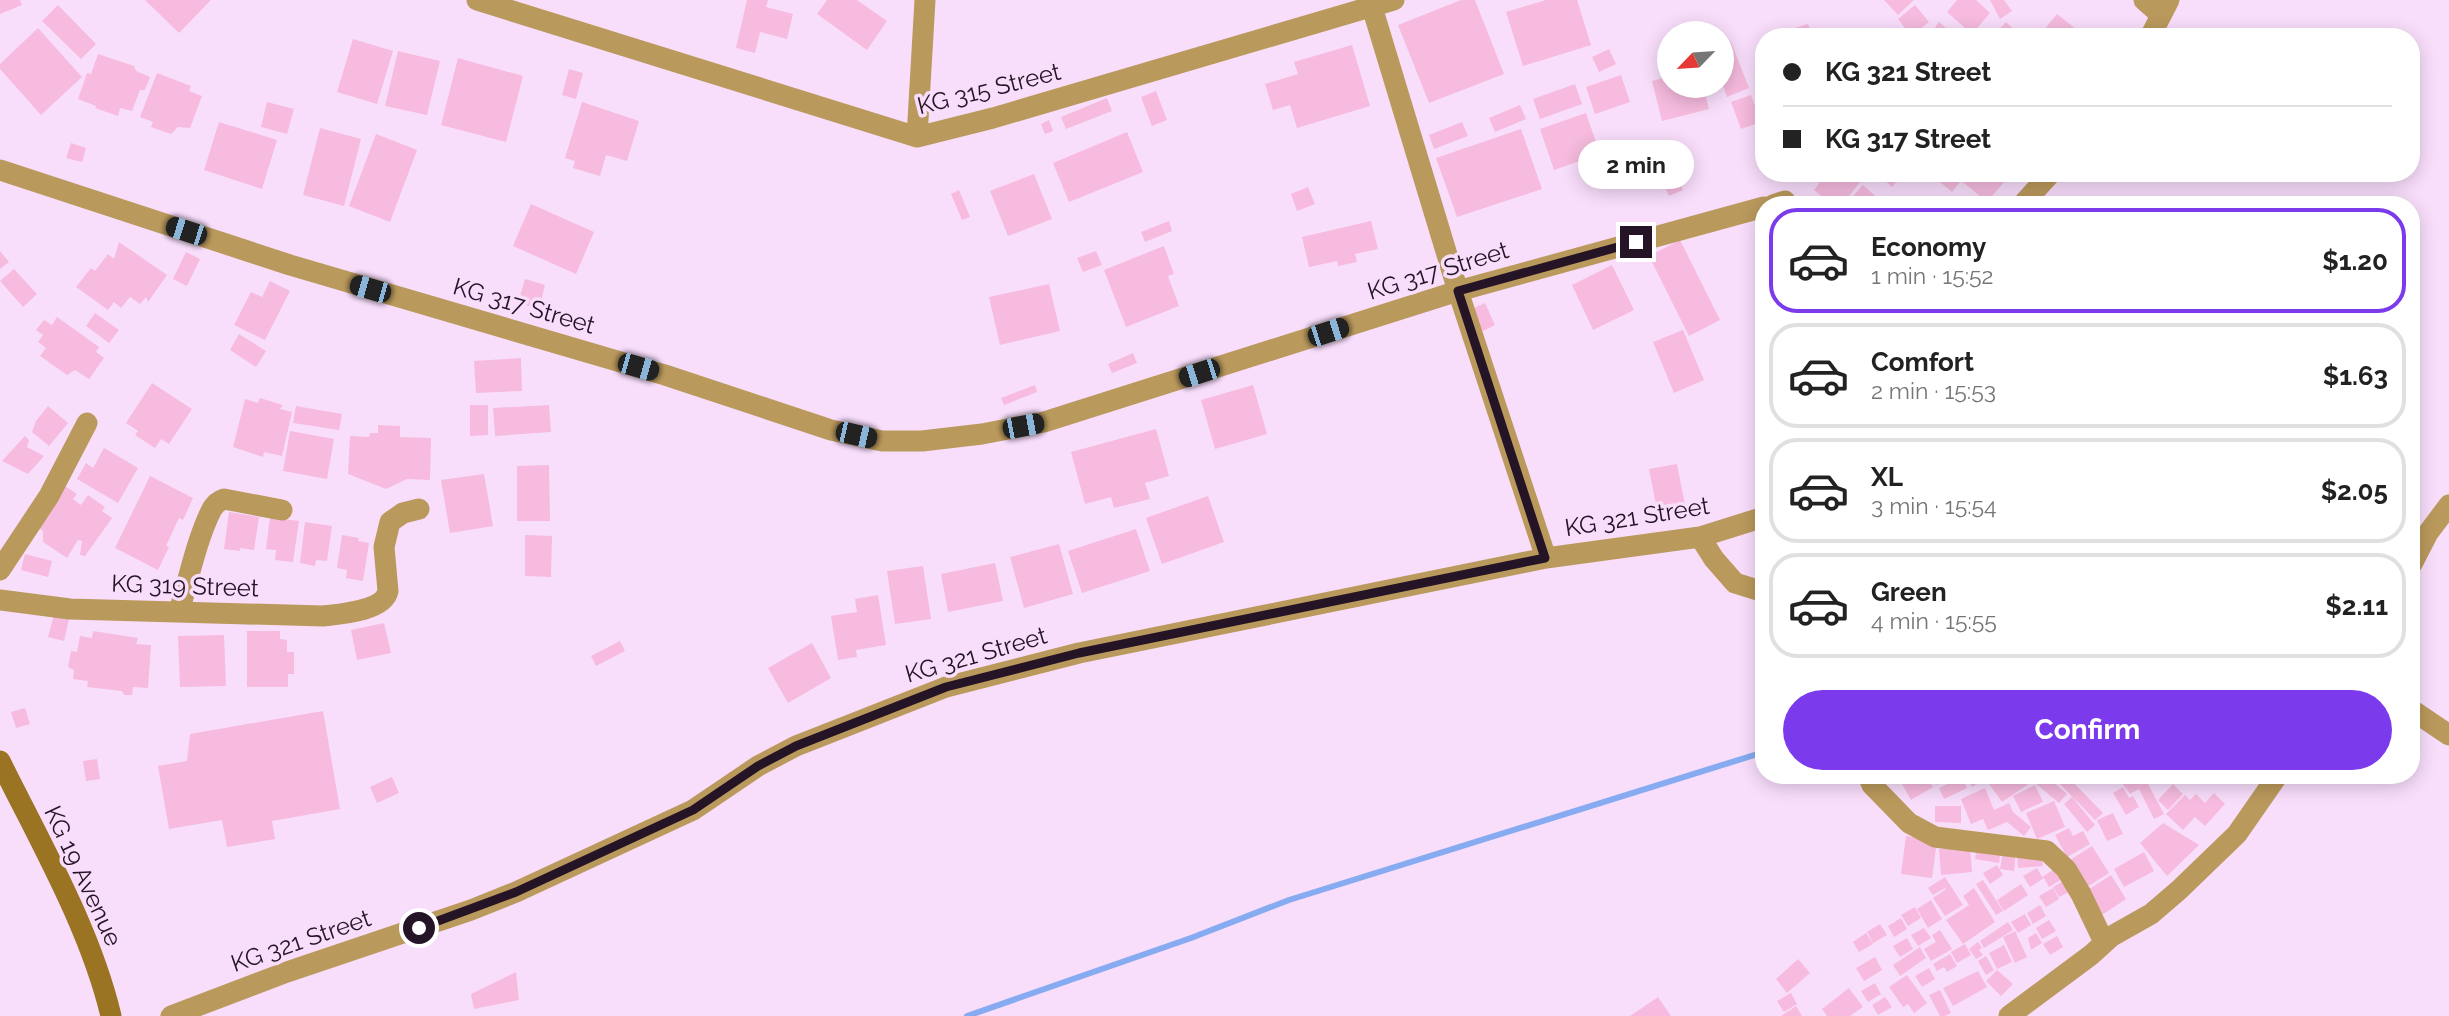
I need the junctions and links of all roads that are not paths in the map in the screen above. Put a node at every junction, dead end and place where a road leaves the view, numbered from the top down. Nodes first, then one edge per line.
1 (477, 0) edge
2 (925, 0) edge
3 (1394, 0) edge
4 (2144, 0) edge
5 (1372, 7) junction
6 (2165, 7) edge
7 (2154, 28) edge
8 (917, 137) junction
9 (0, 170) edge
10 (2043, 182) edge
11 (2030, 196) edge
12 (1755, 209) edge
13 (1458, 291) junction
14 (87, 423) dead end
15 (2449, 505) edge
16 (419, 509) dead end
17 (282, 510) dead end
18 (1755, 520) edge
19 (1700, 537) junction
20 (2420, 548) edge
21 (1545, 558) junction
22 (0, 570) edge
23 (1755, 589) edge
24 (0, 600) edge
25 (179, 612) junction
26 (2420, 715) edge
27 (2449, 735) edge
28 (0, 761) edge
29 (1872, 784) edge
30 (2272, 784) edge
31 (2104, 942) junction
32 (111, 1016) edge
33 (171, 1016) edge
34 (2009, 1016) edge

1 - 8 street, KG 315 Street
2 - 8 street
3 - 5 street, KG 315 Street
4 - 6 street
5 - 8 street, KG 315 Street
5 - 13 street
6 - 7 street
9 - 13 street, KG 317 Street
10 - 11 street
12 - 13 street, KG 317 Street
13 - 21 street
14 - 22 street
15 - 20 street
16 - 25 street, KG 319 Street
17 - 25 street
18 - 19 street, KG 321 Street
19 - 21 street, KG 321 Street
19 - 23 street
21 - 33 street, KG 321 Street
24 - 25 street, KG 319 Street
26 - 27 street
28 - 32 main road, KG 19 Avenue
29 - 31 street
30 - 31 street
31 - 34 street

